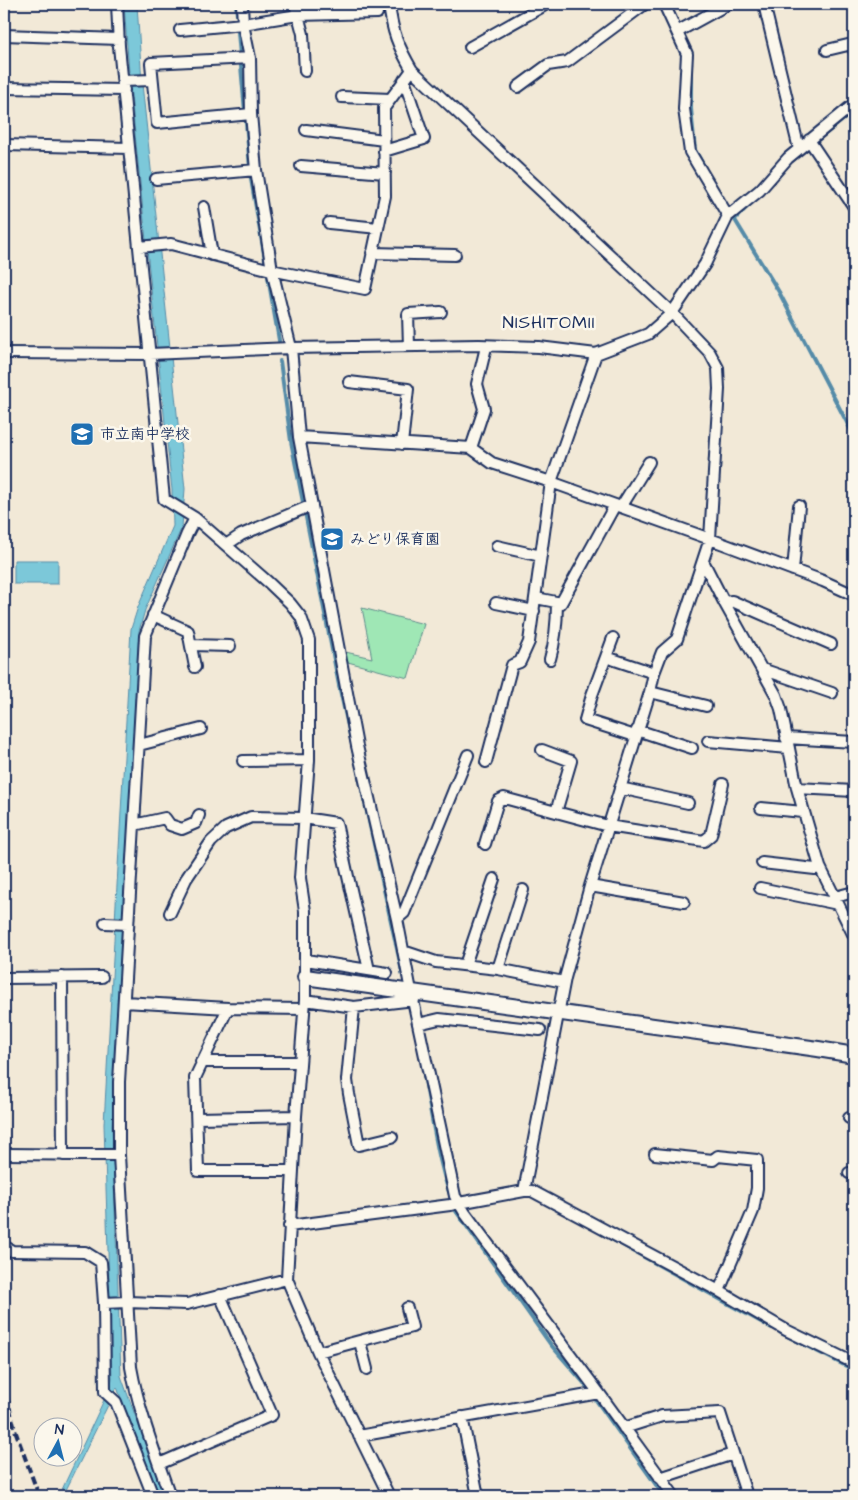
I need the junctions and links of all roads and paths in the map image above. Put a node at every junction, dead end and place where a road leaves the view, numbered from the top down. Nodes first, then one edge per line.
1 (117, 4) edge
2 (242, 4) edge
3 (295, 4) edge
4 (389, 4) edge
5 (548, 4) edge
6 (644, 4) edge
7 (664, 4) edge
8 (728, 4) edge
9 (764, 4) edge
10 (377, 13) dead end
11 (298, 16) junction
12 (244, 24) junction
13 (180, 30) dead end
14 (681, 30) junction
15 (4, 35) edge
16 (119, 39) junction
17 (470, 47) dead end
18 (827, 50) dead end
19 (854, 50) edge
20 (243, 59) junction
21 (412, 70) junction
22 (306, 71) dead end
23 (148, 80) junction
24 (404, 80) junction
25 (124, 84) junction
26 (518, 87) dead end
27 (4, 88) edge
28 (342, 97) dead end
29 (390, 99) junction
30 (854, 104) edge
31 (251, 114) junction
32 (306, 130) dead end
33 (384, 140) junction
34 (809, 140) junction
35 (4, 145) edge
36 (129, 148) junction
37 (798, 149) junction
38 (384, 151) junction
39 (301, 166) dead end
40 (256, 170) junction
41 (385, 173) junction
42 (156, 179) dead end
43 (204, 207) dead end
44 (854, 207) edge
45 (728, 216) junction
46 (329, 223) dead end
47 (378, 228) junction
48 (142, 247) junction
49 (372, 254) junction
50 (455, 254) dead end
51 (212, 255) junction
52 (271, 270) junction
53 (441, 312) dead end
54 (672, 313) junction
55 (409, 346) junction
56 (486, 346) junction
57 (291, 348) junction
58 (4, 354) edge
59 (153, 354) junction
60 (596, 354) junction
61 (349, 382) dead end
62 (299, 437) junction
63 (402, 444) junction
64 (471, 448) junction
65 (648, 462) dead end
66 (552, 482) junction
67 (618, 506) junction
68 (799, 506) dead end
69 (308, 507) junction
70 (192, 516) junction
71 (710, 539) junction
72 (226, 545) junction
73 (497, 546) dead end
74 (541, 556) junction
75 (703, 561) junction
76 (792, 570) junction
77 (854, 595) edge
78 (536, 598) junction
79 (557, 602) junction
80 (724, 602) junction
81 (496, 603) dead end
82 (534, 611) junction
83 (153, 615) junction
84 (613, 638) dead end
85 (831, 644) dead end
86 (191, 645) junction
87 (230, 646) dead end
88 (606, 657) junction
89 (550, 659) dead end
90 (195, 667) dead end
91 (762, 669) junction
92 (654, 673) junction
93 (650, 692) junction
94 (832, 693) dead end
95 (706, 706) dead end
96 (202, 729) dead end
97 (636, 733) junction
98 (708, 741) dead end
99 (854, 742) edge
100 (788, 743) junction
101 (139, 744) junction
102 (692, 748) dead end
103 (542, 750) dead end
104 (468, 755) dead end
105 (309, 760) junction
106 (243, 761) dead end
107 (486, 762) dead end
108 (723, 784) dead end
109 (620, 788) junction
110 (797, 788) junction
111 (854, 791) edge
112 (688, 803) dead end
113 (761, 808) dead end
114 (556, 812) junction
115 (803, 812) junction
116 (199, 815) dead end
117 (304, 818) junction
118 (134, 825) junction
119 (608, 826) junction
120 (485, 844) dead end
121 (762, 863) dead end
122 (820, 867) junction
123 (494, 879) dead end
124 (590, 886) junction
125 (760, 888) dead end
126 (523, 890) dead end
127 (854, 892) edge
128 (836, 901) junction
129 (684, 902) dead end
130 (170, 913) dead end
131 (397, 919) junction
132 (107, 923) dead end
133 (126, 924) junction
134 (854, 936) edge
135 (403, 951) junction
136 (306, 960) junction
137 (465, 965) junction
138 (498, 969) junction
139 (368, 970) junction
140 (387, 973) dead end
141 (62, 977) junction
142 (102, 977) dead end
143 (306, 977) junction
144 (4, 978) edge
145 (564, 982) junction
146 (410, 993) junction
147 (124, 1002) junction
148 (304, 1005) junction
149 (354, 1006) junction
150 (228, 1008) junction
151 (558, 1013) junction
152 (418, 1024) junction
153 (540, 1030) dead end
154 (854, 1055) edge
155 (202, 1062) junction
156 (300, 1062) junction
157 (296, 1116) junction
158 (197, 1118) junction
159 (392, 1137) dead end
160 (4, 1154) edge
161 (655, 1154) dead end
162 (63, 1155) junction
163 (118, 1155) junction
164 (292, 1171) junction
165 (524, 1191) junction
166 (455, 1204) junction
167 (289, 1226) junction
168 (4, 1246) edge
169 (287, 1279) junction
170 (719, 1291) junction
171 (220, 1295) junction
172 (125, 1302) junction
173 (106, 1303) junction
174 (407, 1308) dead end
175 (360, 1342) junction
176 (318, 1352) junction
177 (854, 1364) edge
178 (368, 1369) dead end
179 (599, 1393) junction
180 (462, 1417) junction
181 (624, 1428) junction
182 (359, 1436) junction
183 (733, 1454) junction
184 (159, 1464) junction
185 (660, 1478) junction
186 (153, 1496) edge
187 (170, 1496) edge
188 (388, 1496) edge
189 (478, 1496) edge
190 (674, 1496) edge
191 (747, 1496) edge

1 - 16 street
2 - 12 street
3 - 11 street
4 - 21 street
5 - 17 street
6 - 26 street
7 - 14 street
8 - 14 street
9 - 37 street
10 - 11 street
11 - 12 street
11 - 22 street
12 - 13 street
12 - 20 street
14 - 45 street
15 - 16 street
16 - 25 street
18 - 19 street
20 - 23 street
20 - 31 street
21 - 24 street
21 - 54 street
23 - 25 street
23 - 31 street
24 - 29 street
24 - 38 street
25 - 27 street
25 - 36 street
28 - 29 street
29 - 33 street
30 - 34 street
31 - 40 street
32 - 33 street
33 - 38 street
34 - 37 street
34 - 44 street
35 - 36 street
36 - 48 street
37 - 45 street
38 - 41 street
39 - 41 street
40 - 42 street
40 - 52 street
41 - 47 street
43 - 51 street
45 - 54 street
46 - 47 street
47 - 49 street
48 - 51 street
48 - 59 street
49 - 50 street
49 - 52 street
51 - 52 street
52 - 57 street
53 - 55 street
54 - 60 street
54 - 71 street
55 - 56 street
55 - 57 street
56 - 60 street
56 - 64 street
57 - 59 street
57 - 62 street
58 - 59 street
59 - 70 street
60 - 66 street
61 - 63 street
62 - 63 street
62 - 69 street
63 - 64 street
64 - 66 street
65 - 67 street
66 - 67 street
66 - 74 street
67 - 71 street
67 - 79 street
68 - 76 street
69 - 72 street
69 - 131 street
70 - 72 street
70 - 83 street
71 - 75 street
71 - 76 street
72 - 105 street
73 - 74 street
74 - 78 street
75 - 80 street
75 - 92 street
76 - 77 street
78 - 79 street
78 - 82 street
79 - 89 street
80 - 85 street
80 - 91 street
81 - 82 street
82 - 107 street
83 - 86 street
83 - 101 street
84 - 88 street
86 - 87 street
86 - 90 street
88 - 92 street
88 - 97 street
91 - 94 street
91 - 100 street
92 - 93 street
93 - 95 street
93 - 97 street
96 - 101 street
97 - 102 street
97 - 109 street
98 - 100 street
99 - 100 street
100 - 110 street
101 - 118 street
103 - 114 street
104 - 131 street
105 - 106 street
105 - 117 street
108 - 119 street
109 - 112 street
109 - 119 street
110 - 111 street
110 - 115 street
113 - 115 street
114 - 119 street
114 - 120 street
115 - 122 street
116 - 118 street
117 - 130 street
117 - 136 street
117 - 139 street
118 - 133 street
119 - 124 street
121 - 122 street
122 - 128 street
123 - 137 street
124 - 129 street
124 - 145 street
125 - 128 street
126 - 138 street
127 - 128 street
128 - 134 street
131 - 135 street
132 - 133 street
133 - 147 street
135 - 137 street
135 - 146 street
136 - 139 street
136 - 143 street
137 - 138 street
138 - 145 street
139 - 140 street
141 - 142 street
141 - 144 street
141 - 162 street
143 - 146 street
143 - 148 street
145 - 151 street
146 - 149 street
146 - 151 street
146 - 152 street
147 - 150 street
147 - 163 street
148 - 149 street
148 - 150 street
148 - 156 street
149 - 159 street
150 - 155 street
151 - 154 street
151 - 165 street
152 - 153 street
152 - 166 street
155 - 156 street
155 - 158 street
156 - 157 street
157 - 158 street
157 - 164 street
158 - 164 street
160 - 162 street
161 - 170 street
162 - 163 street
163 - 172 street
164 - 167 street
165 - 166 street
165 - 170 street
166 - 167 street
166 - 179 street
167 - 169 street
168 - 173 street
169 - 171 street
169 - 176 street
170 - 177 street
171 - 172 street
171 - 184 street
172 - 173 street
172 - 184 street
173 - 186 street
174 - 175 street
175 - 176 street
175 - 178 street
176 - 182 street
179 - 180 street
179 - 181 street
180 - 182 street
180 - 189 street
181 - 183 street
181 - 185 street
182 - 188 street
183 - 185 street
183 - 191 street
184 - 187 street
185 - 190 street

